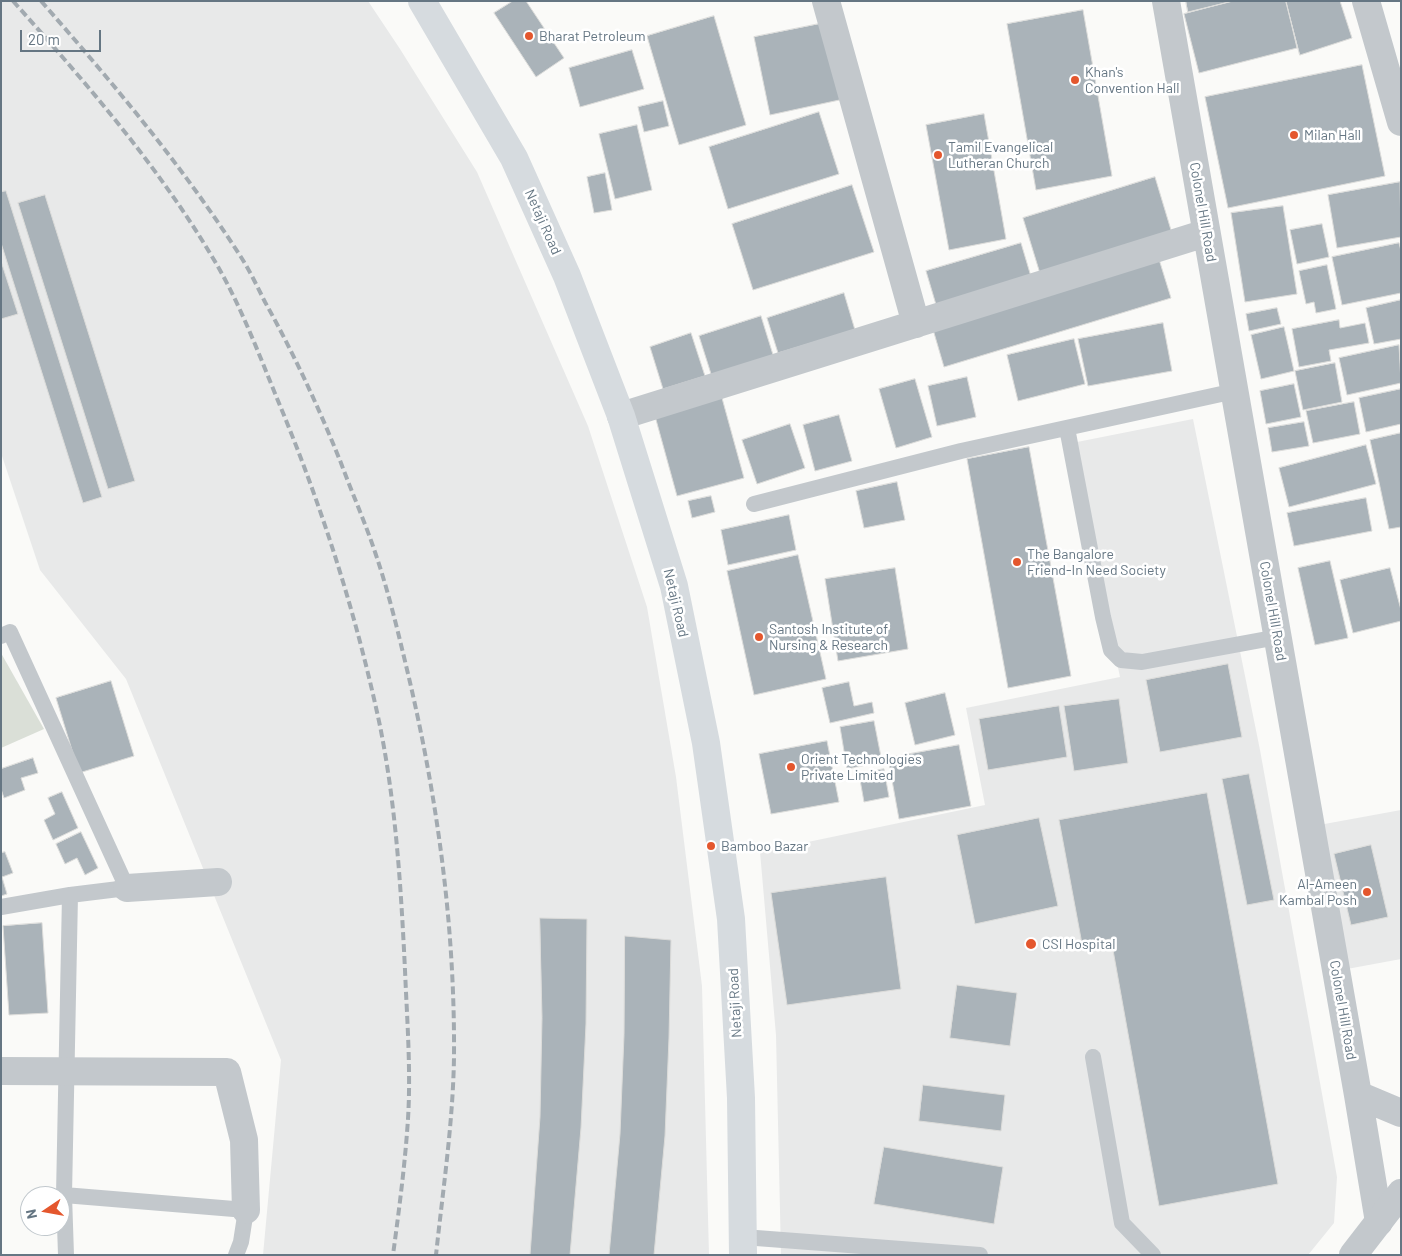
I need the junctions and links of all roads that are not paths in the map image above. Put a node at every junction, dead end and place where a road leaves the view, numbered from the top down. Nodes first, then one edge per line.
1 (422, 1) edge
2 (826, 1) edge
3 (1166, 1) edge
4 (1366, 1) edge
5 (1401, 122) edge
6 (1206, 233) junction
7 (916, 324) junction
8 (1234, 391) junction
9 (621, 416) junction
10 (1067, 428) junction
11 (754, 504) dead end
12 (1, 636) edge
13 (1278, 637) junction
14 (218, 882) dead end
15 (127, 888) junction
16 (70, 895) junction
17 (1, 907) edge
18 (1093, 1057) dead end
19 (1, 1071) edge
20 (66, 1071) junction
21 (1358, 1095) junction
22 (1401, 1113) edge
23 (64, 1186) edge
24 (1401, 1193) edge
25 (70, 1195) edge
26 (246, 1210) junction
27 (1379, 1222) junction
28 (65, 1236) edge
29 (743, 1246) edge
30 (66, 1255) edge
31 (236, 1255) edge
32 (980, 1255) edge
33 (1153, 1255) edge
34 (1353, 1255) edge

1 - 9 main road, Netaji Road
2 - 7 street
3 - 6 street, Colonel Hill Road
4 - 5 street
6 - 7 street
6 - 8 street, Colonel Hill Road
7 - 9 street
8 - 10 lane
8 - 13 street, Colonel Hill Road
9 - 29 main road, Netaji Road
10 - 11 lane
10 - 13 lane
12 - 15 lane
13 - 21 street, Colonel Hill Road
14 - 15 street
15 - 16 lane
16 - 17 lane
16 - 20 lane
18 - 33 lane
19 - 20 street
20 - 23 lane
20 - 26 street
21 - 22 street
21 - 27 street, Colonel Hill Road
24 - 27 street
25 - 26 lane
26 - 31 lane
27 - 34 street
28 - 30 lane
29 - 32 lane

